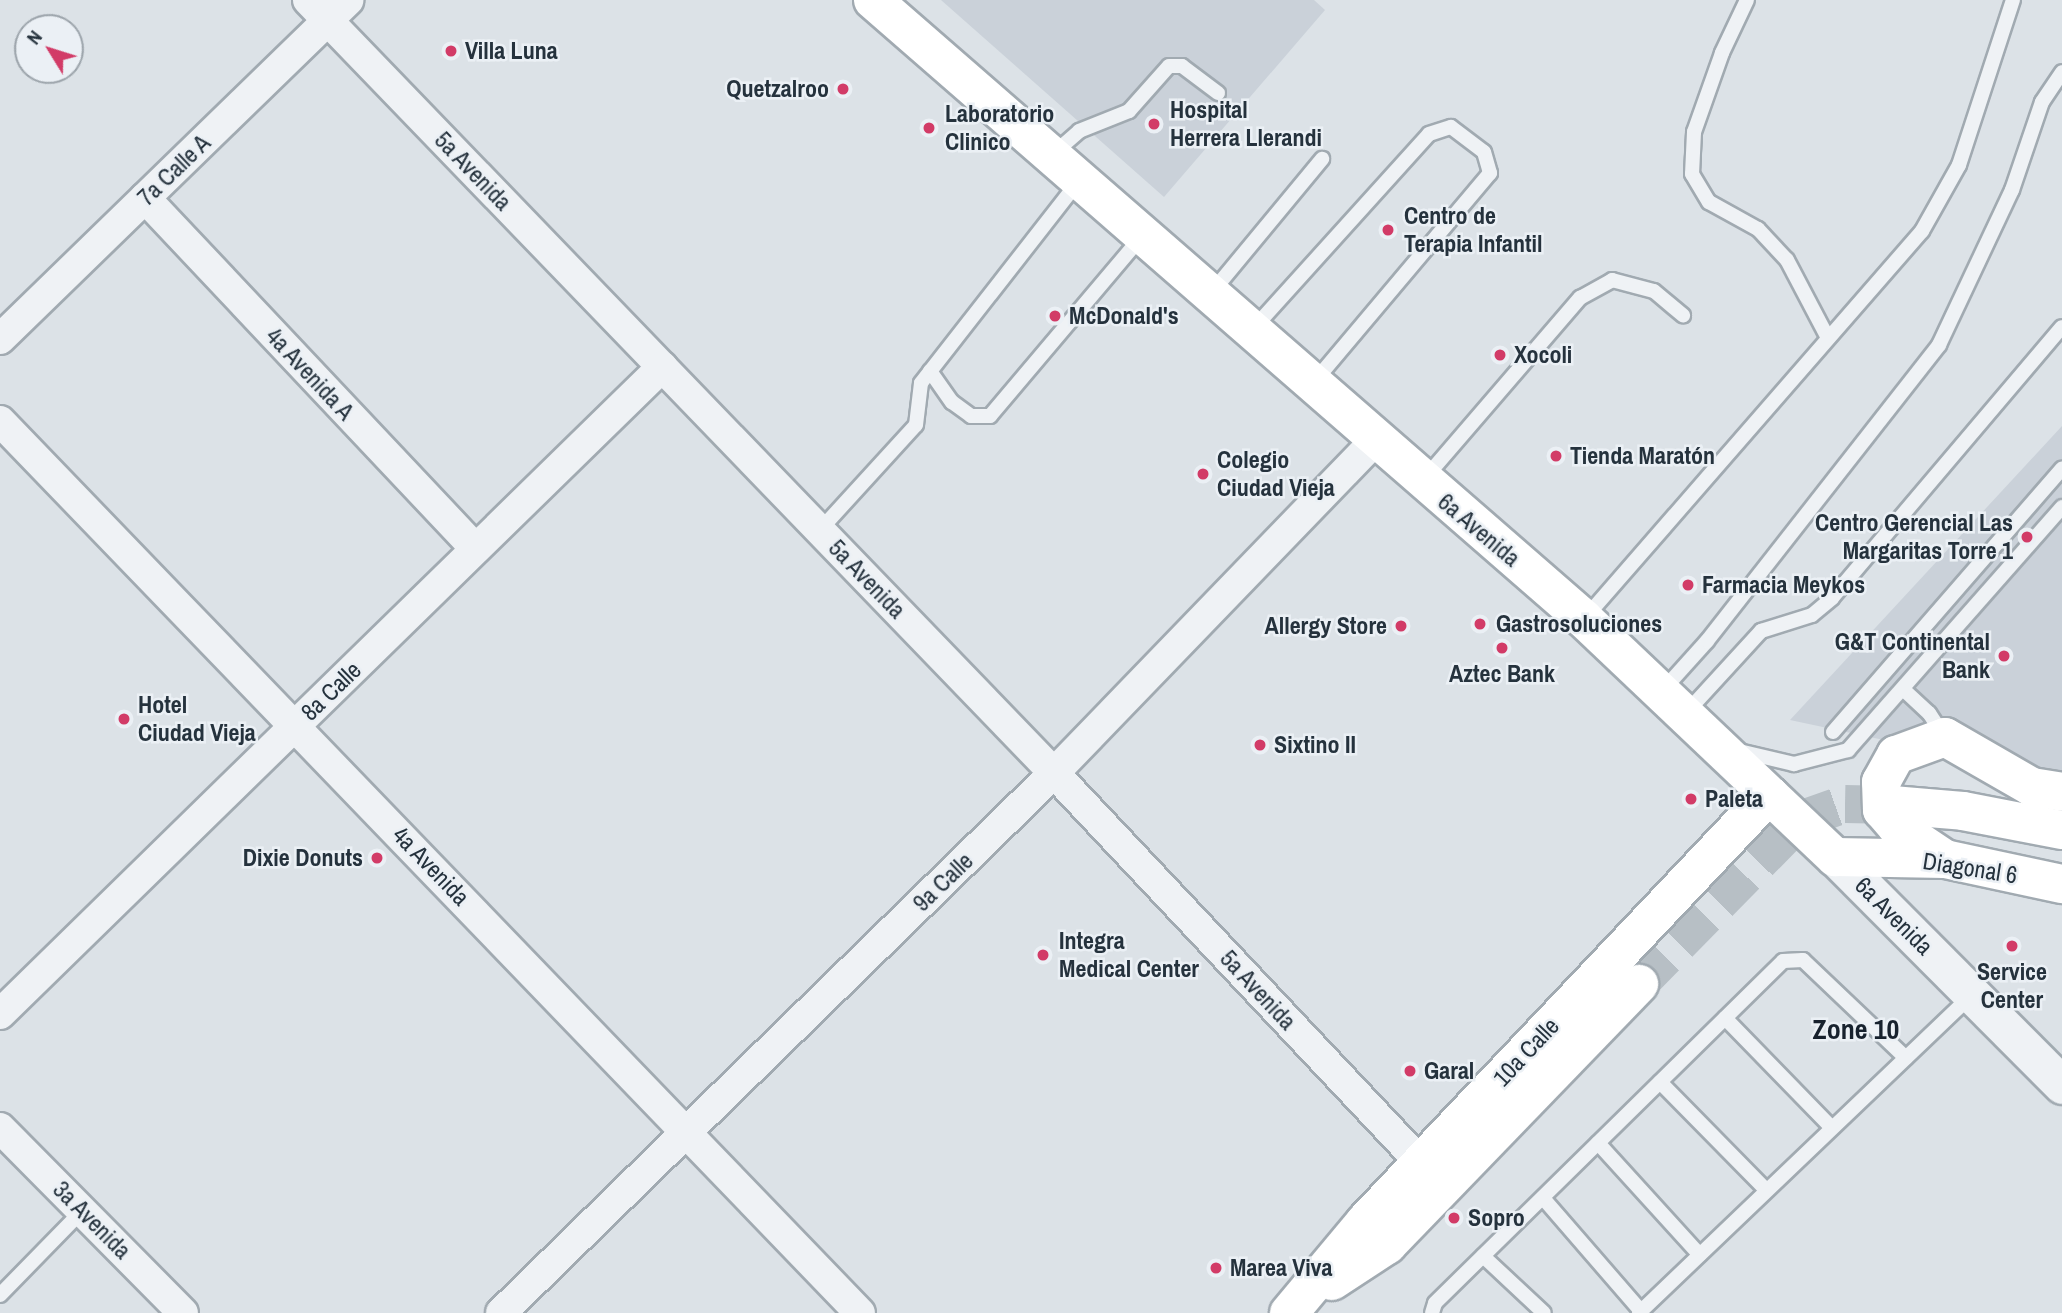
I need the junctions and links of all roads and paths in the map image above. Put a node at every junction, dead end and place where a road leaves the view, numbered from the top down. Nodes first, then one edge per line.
1 (1747, 0) edge
2 (2013, 0) edge
3 (882, 3) edge
4 (328, 7) edge
5 (2062, 72) edge
6 (1217, 93) dead end
7 (1322, 159) dead end
8 (1064, 169) junction
9 (145, 198) junction
10 (1141, 237) junction
11 (1209, 296) junction
12 (1684, 315) dead end
13 (2062, 327) edge
14 (1250, 332) junction
15 (1828, 338) junction
16 (0, 339) edge
17 (662, 367) junction
18 (930, 371) junction
19 (1311, 385) junction
20 (0, 421) edge
21 (1375, 441) junction
22 (2062, 469) edge
23 (1422, 481) junction
24 (2062, 507) edge
25 (820, 530) junction
26 (476, 549) junction
27 (1584, 619) junction
28 (1904, 690) junction
29 (1673, 703) junction
30 (295, 726) junction
31 (1833, 732) dead end
32 (1945, 737) junction
33 (1718, 746) junction
34 (1054, 773) junction
35 (2062, 792) edge
36 (1769, 795) junction
37 (1892, 805) tunnel mouth
38 (2062, 830) edge
39 (1835, 857) junction
40 (1945, 859) junction
41 (2062, 884) edge
42 (1639, 984) tunnel mouth
43 (1972, 995) junction
44 (0, 1014) edge
45 (1725, 1018) junction
46 (1906, 1058) junction
47 (1660, 1082) junction
48 (2062, 1085) edge
49 (0, 1128) edge
50 (1832, 1128) junction
51 (687, 1132) junction
52 (1598, 1143) junction
53 (1421, 1163) junction
54 (1766, 1190) junction
55 (1543, 1198) junction
56 (83, 1210) junction
57 (1700, 1255) junction
58 (1483, 1256) junction
59 (0, 1295) edge
60 (1292, 1309) edge
61 (1640, 1312) edge
62 (183, 1313) edge
63 (501, 1313) edge
64 (860, 1313) edge
65 (1432, 1313) edge
66 (1544, 1313) edge

1 - 15 lane
2 - 15 lane
3 - 8 main road, 6a Avenida
4 - 9 street, 7a Calle A
4 - 17 street, 5a Avenida
5 - 29 lane
6 - 8 lane
7 - 11 lane
8 - 10 main road, 6a Avenida
8 - 18 lane
9 - 16 street, 7a Calle A
9 - 26 street, 4a Avenida A
10 - 11 main road, 6a Avenida
10 - 18 lane
11 - 14 main road, 6a Avenida
12 - 23 lane
13 - 29 lane
14 - 19 main road, 6a Avenida
14 - 19 lane
15 - 27 lane
17 - 25 street, 5a Avenida
17 - 26 street, 8a Calle
18 - 25 lane
19 - 21 main road, 6a Avenida
20 - 30 street, 4a Avenida
21 - 23 main road, 6a Avenida
21 - 34 street, 9a Calle
22 - 31 lane
23 - 27 main road, 6a Avenida
24 - 28 lane
25 - 34 street, 5a Avenida
26 - 30 street, 8a Calle
27 - 29 main road, 6a Avenida
28 - 32 lane
28 - 33 lane
29 - 33 main road, 6a Avenida
30 - 44 street, 8a Calle
30 - 51 street, 4a Avenida
32 - 35 main road
32 - 40 main road
33 - 36 main road, 6a Avenida
34 - 51 street, 9a Calle
34 - 53 street, 5a Avenida
36 - 39 main road, 6a Avenida
36 - 53 main road, 10a Calle
37 - 38 main road
39 - 40 main road, Diagonal 6
39 - 43 street, 6a Avenida
40 - 41 main road, Diagonal 6
42 - 60 main road
43 - 46 lane
43 - 48 street, 6a Avenida
45 - 46 lane
45 - 47 lane
45 - 50 lane
46 - 50 lane
47 - 52 lane
47 - 54 lane
49 - 56 street, 3a Avenida
50 - 54 lane
51 - 63 street, 9a Calle
51 - 64 street, 4a Avenida
52 - 55 lane
52 - 57 lane
53 - 60 main road, 10a Calle
54 - 57 lane
55 - 58 lane
55 - 61 lane
56 - 59 lane
56 - 62 street, 3a Avenida
57 - 61 lane
58 - 65 lane
58 - 66 lane

